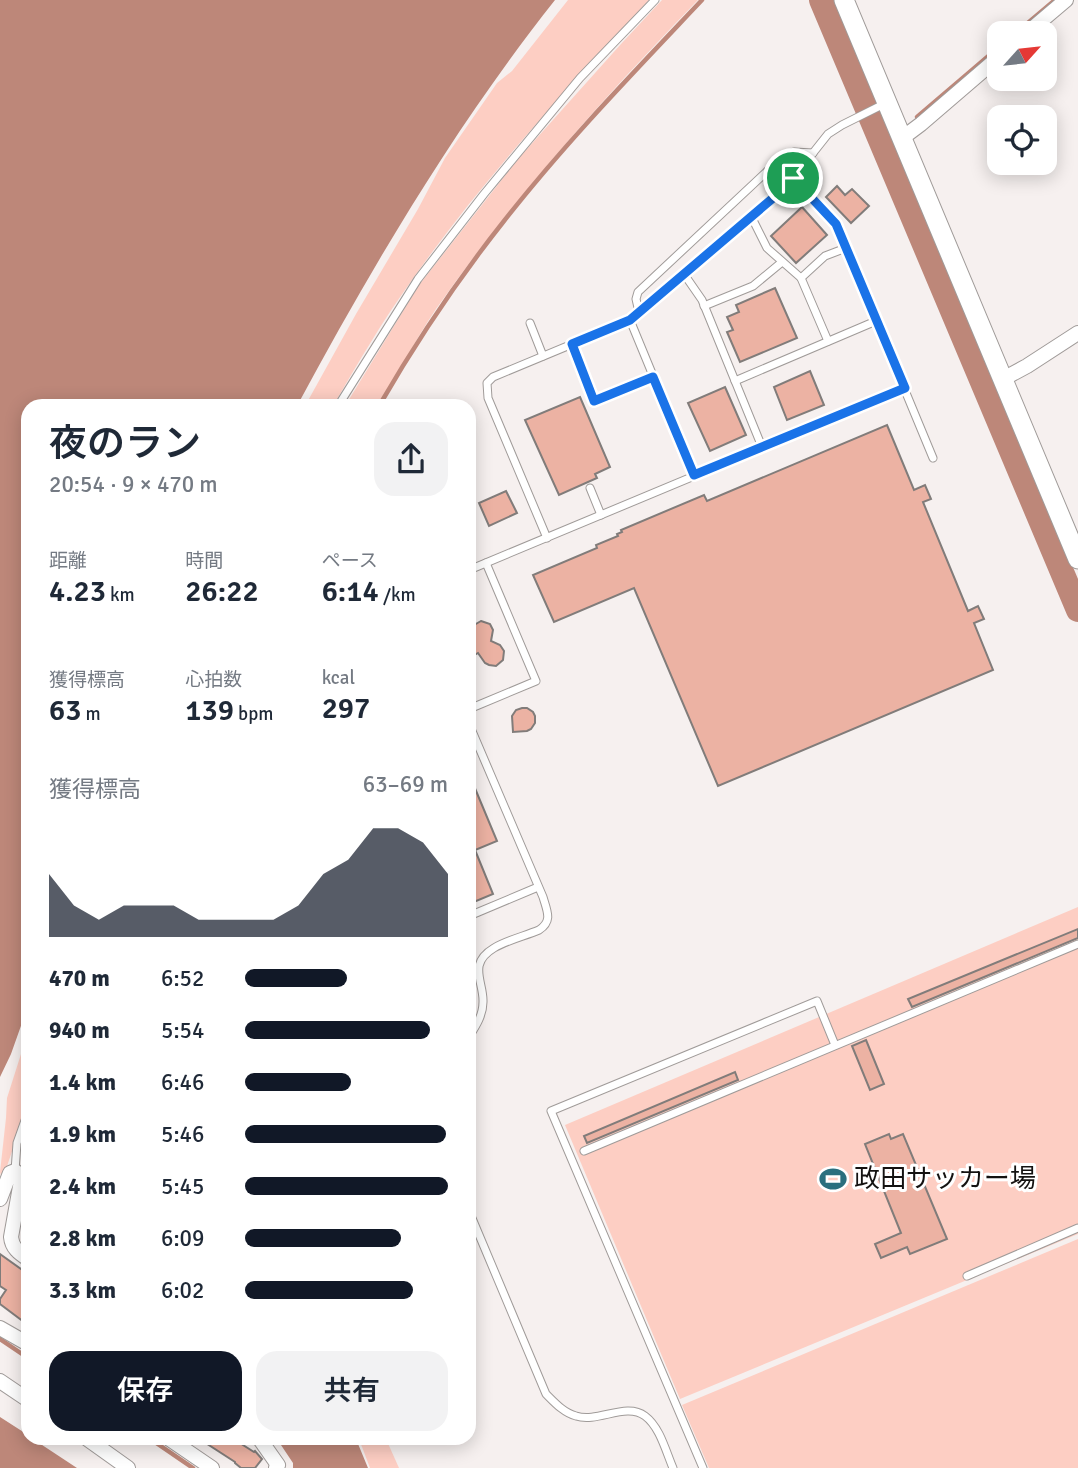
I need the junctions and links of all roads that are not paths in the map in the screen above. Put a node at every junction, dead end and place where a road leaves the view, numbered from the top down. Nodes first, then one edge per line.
1 (655, 0) edge
2 (844, 0) edge
3 (1066, 0) edge
4 (1041, 21) edge
5 (987, 67) edge
6 (880, 106) junction
7 (901, 139) junction
8 (813, 153) junction
9 (793, 178) junction
10 (751, 216) junction
11 (846, 248) junction
12 (782, 262) junction
13 (684, 274) junction
14 (801, 278) junction
15 (704, 306) junction
16 (639, 312) junction
17 (630, 320) junction
18 (876, 321) junction
19 (530, 323) dead end
20 (1078, 333) edge
21 (828, 341) junction
22 (572, 344) junction
23 (543, 356) junction
24 (653, 377) junction
25 (1003, 379) junction
26 (735, 381) junction
27 (905, 388) junction
28 (342, 399) edge
29 (762, 447) junction
30 (933, 458) dead end
31 (694, 475) junction
32 (590, 488) dead end
33 (601, 515) junction
34 (547, 538) junction
35 (1078, 558) edge
36 (486, 563) junction
37 (476, 567) edge
38 (476, 706) edge
39 (476, 741) edge
40 (538, 887) junction
41 (476, 913) edge
42 (1078, 944) edge
43 (476, 1026) edge
44 (835, 1045) junction
45 (21, 1132) edge
46 (584, 1151) dead end
47 (15, 1171) junction
48 (21, 1181) edge
49 (21, 1181) edge
50 (0, 1199) edge
51 (476, 1228) edge
52 (1078, 1228) edge
53 (21, 1254) edge
54 (967, 1276) dead end
55 (0, 1328) edge
56 (21, 1340) edge
57 (0, 1381) edge
58 (21, 1395) edge
59 (96, 1445) edge
60 (178, 1445) edge
61 (264, 1445) edge
62 (128, 1468) edge
63 (212, 1468) edge
64 (276, 1468) edge
65 (673, 1468) edge
66 (703, 1468) edge

1 - 28 lane
2 - 6 street
3 - 4 street
5 - 7 street
6 - 7 street
6 - 8 lane
7 - 25 street
8 - 9 lane
8 - 16 lane
9 - 10 lane
9 - 11 lane
10 - 12 lane
10 - 13 lane
11 - 14 lane
11 - 18 lane
12 - 14 lane
12 - 15 lane
13 - 15 lane
13 - 16 lane
14 - 21 lane
15 - 26 lane
16 - 17 lane
17 - 22 lane
17 - 24 lane
18 - 21 lane
18 - 27 lane
19 - 23 lane
20 - 25 street
21 - 26 lane
22 - 23 lane
22 - 24 lane
23 - 34 lane
24 - 31 lane
25 - 35 street
26 - 29 lane
27 - 29 lane
27 - 30 lane
29 - 31 lane
31 - 33 lane
32 - 33 lane
33 - 34 lane
34 - 36 lane
36 - 37 lane
36 - 38 lane
39 - 40 lane
40 - 41 lane
40 - 43 lane
42 - 44 lane
44 - 46 lane
44 - 66 lane
45 - 47 lane
47 - 49 street
47 - 50 street
48 - 53 street
51 - 65 lane
52 - 54 lane
55 - 56 street
57 - 58 street
59 - 62 street
60 - 63 street
61 - 64 street

